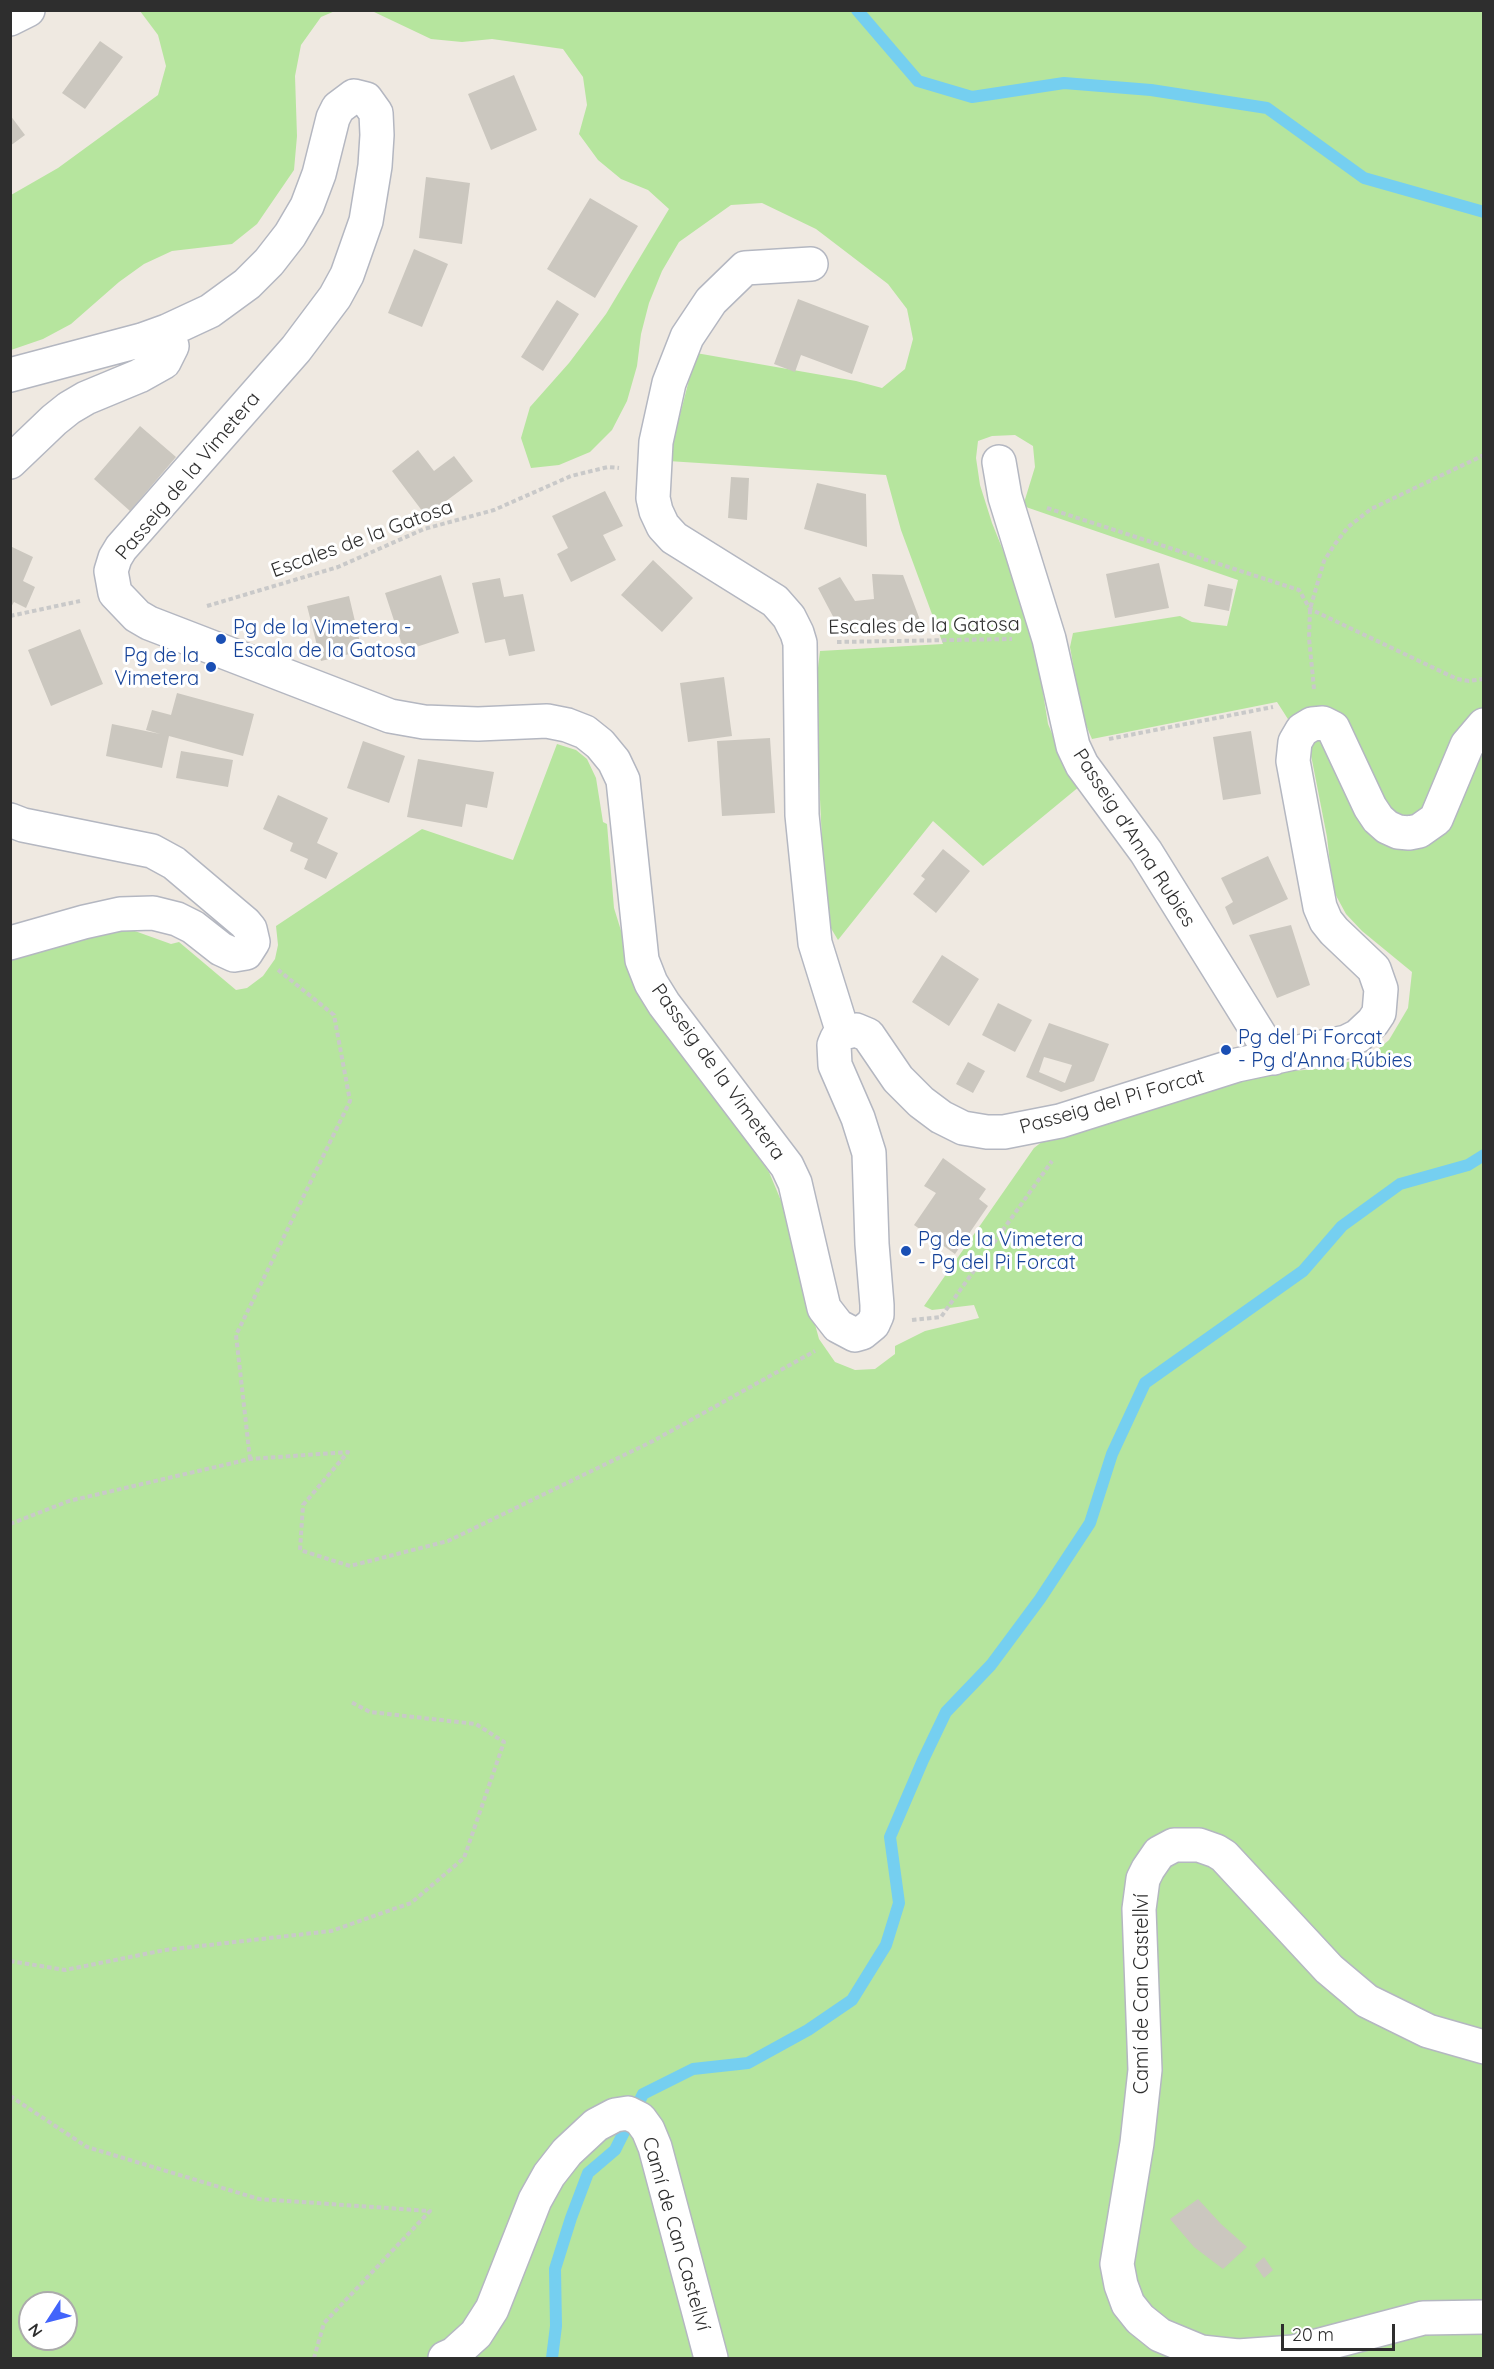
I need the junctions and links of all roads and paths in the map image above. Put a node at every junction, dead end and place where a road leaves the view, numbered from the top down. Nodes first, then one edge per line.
1 (28, 10) edge
2 (10, 19) edge
3 (811, 264) dead end
4 (167, 331) junction
5 (10, 375) edge
6 (1484, 455) edge
7 (10, 462) edge
8 (999, 462) dead end
9 (653, 469) junction
10 (1005, 497) junction
11 (115, 593) junction
12 (204, 607) dead end
13 (1310, 609) junction
14 (10, 616) edge
15 (1049, 639) junction
16 (800, 643) junction
17 (1484, 679) edge
18 (1484, 726) edge
19 (1321, 728) junction
20 (1073, 746) junction
21 (10, 820) edge
22 (10, 943) edge
23 (251, 948) junction
24 (843, 1033) junction
25 (1274, 1058) junction
26 (1060, 1121) junction
27 (861, 1328) junction
28 (250, 1459) junction
29 (10, 1524) edge
30 (351, 1702) dead end
31 (10, 1961) edge
32 (1484, 2047) edge
33 (10, 2096) edge
34 (1484, 2317) edge
35 (314, 2358) edge
36 (445, 2358) edge
37 (711, 2358) edge

1 - 2 street
3 - 9 street
4 - 5 street, Passeig de la Vimetera
4 - 7 street
4 - 11 street, Passeig de la Vimetera
6 - 13 path
8 - 10 street, Passeig d'Anna Rubies
9 - 12 path, Escales de la Gatosa
9 - 16 street
10 - 13 path
10 - 15 street, Passeig d'Anna Rubies
11 - 14 path
11 - 27 street, Passeig de la Vimetera
13 - 17 path
13 - 19 path
15 - 16 path, Escales de la Gatosa
15 - 20 street, Passeig d'Anna Rubies
16 - 24 street
18 - 19 street
19 - 20 path
19 - 25 street, Passeig del Pi Forcat
20 - 25 street, Passeig d'Anna Rubies
21 - 23 street
22 - 23 street
23 - 28 path
24 - 26 street, Passeig del Pi Forcat
24 - 27 street
25 - 26 street, Passeig del Pi Forcat
26 - 27 path
27 - 28 path
28 - 29 path
30 - 31 path
32 - 34 street, Camí de Can Castellví
33 - 35 path
36 - 37 street, Camí de Can Castellví

